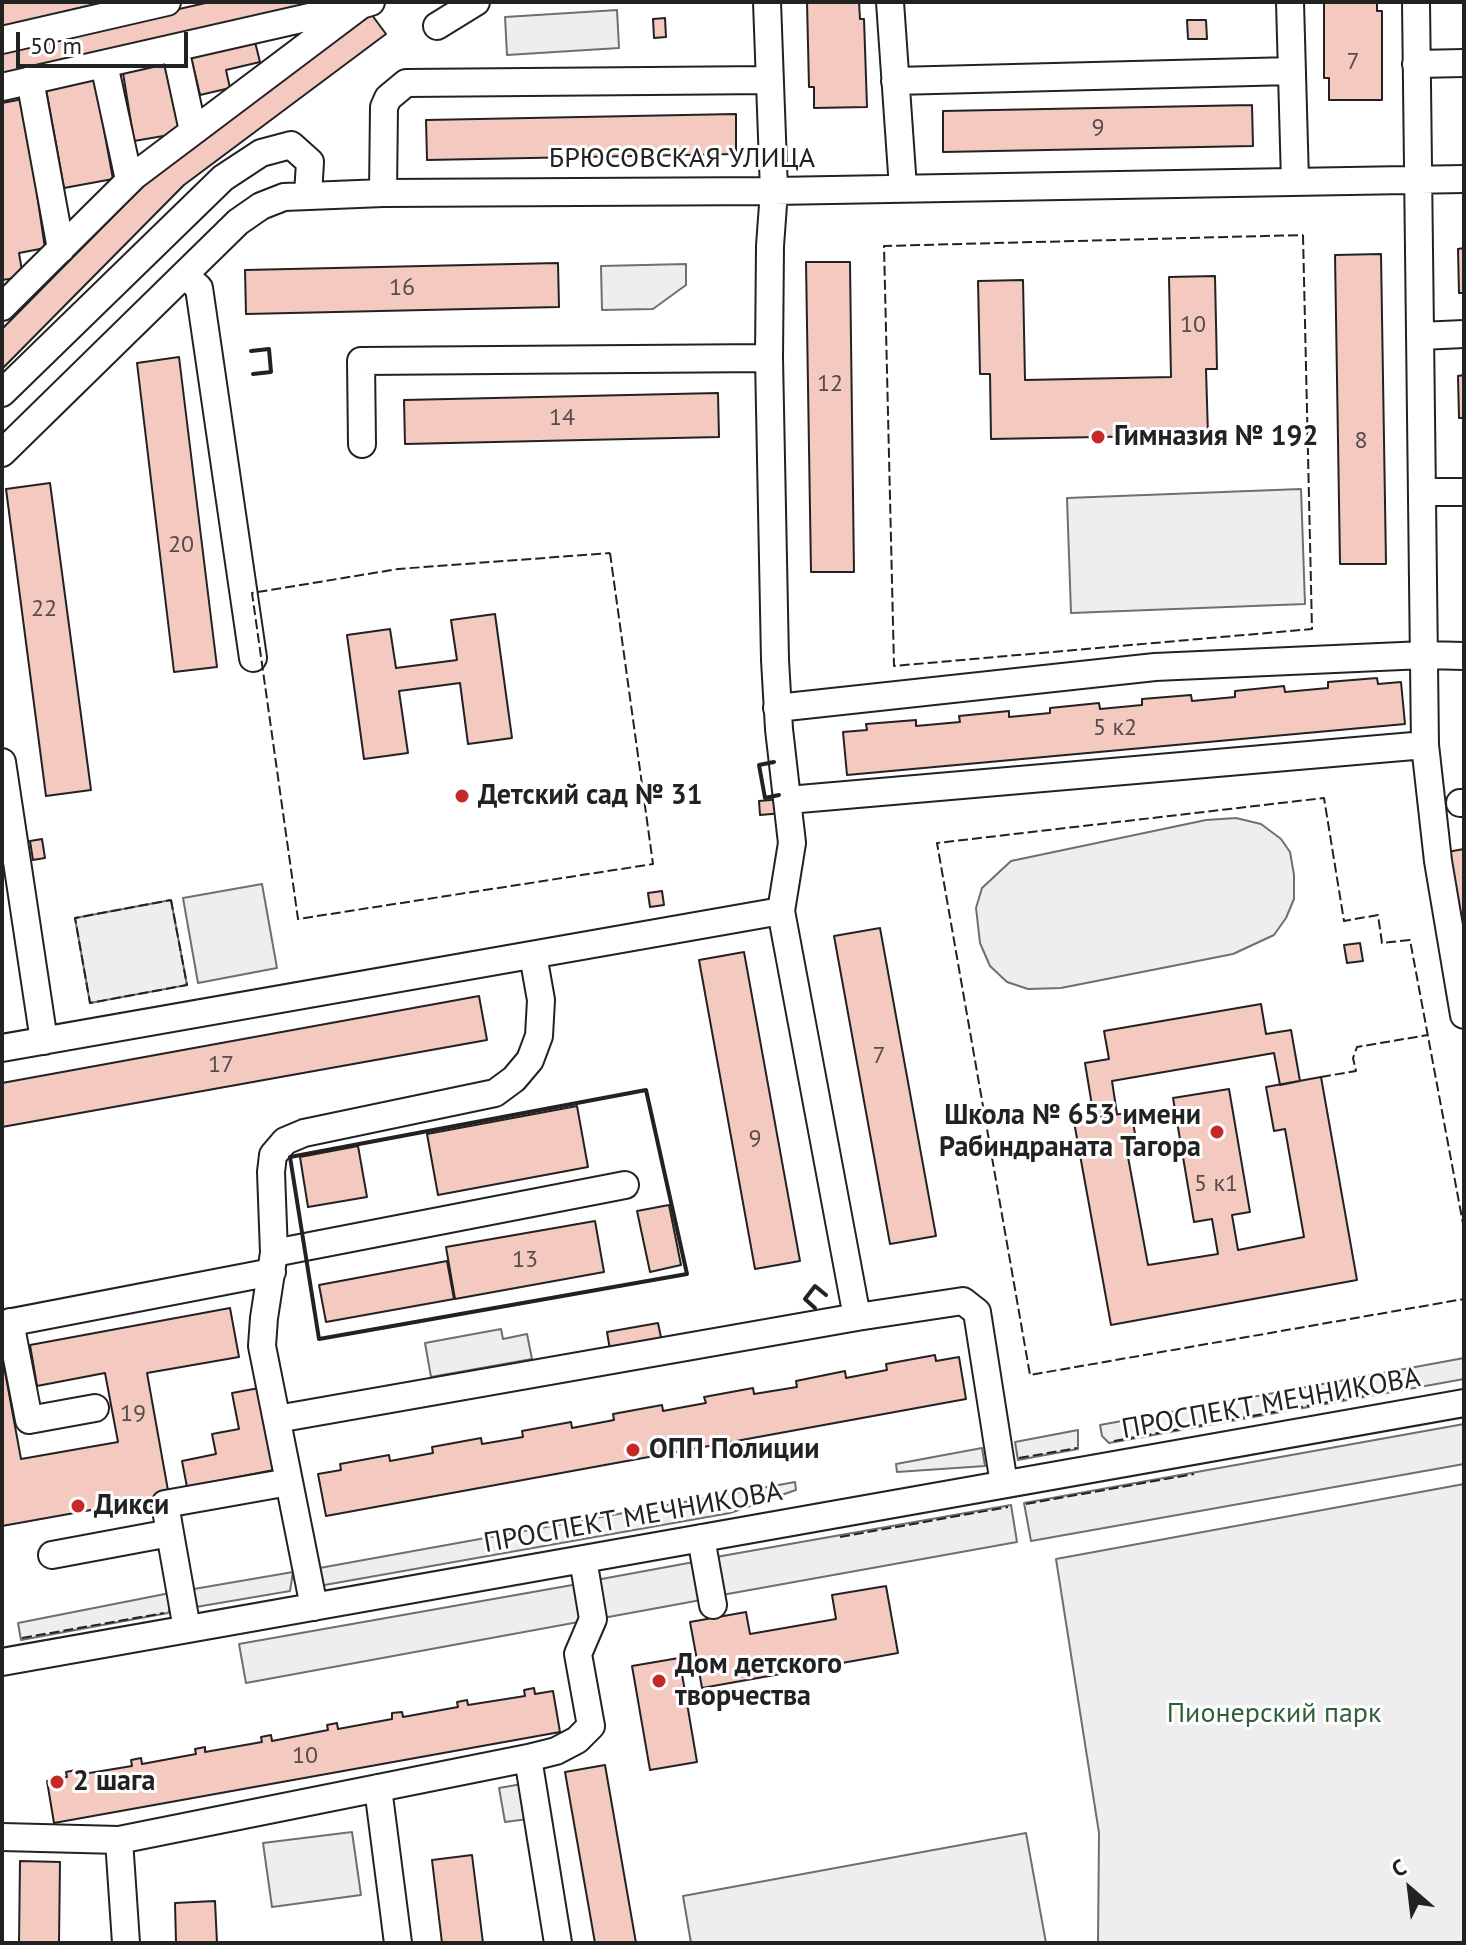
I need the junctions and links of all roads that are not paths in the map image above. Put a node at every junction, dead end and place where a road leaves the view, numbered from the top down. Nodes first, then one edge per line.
1 (167, 2) edge
2 (476, 2) edge
3 (767, 2) edge
4 (890, 2) edge
5 (1290, 2) edge
6 (1416, 2) edge
7 (366, 4) edge
8 (437, 26) dead end
9 (2, 40) edge
10 (175, 48) junction
11 (1464, 63) edge
12 (104, 64) junction
13 (1416, 64) junction
14 (1292, 71) junction
15 (30, 80) junction
16 (770, 80) junction
17 (895, 81) junction
18 (2, 87) edge
19 (193, 131) junction
20 (1418, 179) junction
21 (1464, 179) edge
22 (129, 180) junction
23 (1295, 181) junction
24 (903, 188) junction
25 (774, 191) junction
26 (383, 193) junction
27 (308, 195) junction
28 (61, 249) junction
29 (185, 275) junction
30 (2, 307) edge
31 (1464, 334) edge
32 (1420, 336) junction
33 (769, 358) junction
34 (2, 393) edge
35 (362, 444) dead end
36 (2, 453) edge
37 (1422, 492) junction
38 (1464, 492) edge
39 (1424, 655) junction
40 (1464, 656) edge
41 (253, 658) dead end
42 (777, 708) junction
43 (1425, 745) junction
44 (2, 762) edge
45 (788, 800) junction
46 (781, 911) junction
47 (533, 955) junction
48 (1464, 1015) edge
49 (44, 1041) junction
50 (2, 1048) edge
51 (625, 1185) dead end
52 (273, 1262) junction
53 (857, 1317) junction
54 (6, 1323) edge
55 (1464, 1403) edge
56 (95, 1408) dead end
57 (277, 1419) junction
58 (289, 1482) junction
59 (1004, 1484) junction
60 (170, 1533) junction
61 (701, 1538) junction
62 (52, 1555) dead end
63 (583, 1559) junction
64 (713, 1605) dead end
65 (314, 1607) junction
66 (187, 1629) junction
67 (2, 1662) edge
68 (528, 1758) junction
69 (378, 1788) junction
70 (2, 1837) edge
71 (119, 1840) junction
72 (126, 1943) edge
73 (398, 1943) edge
74 (558, 1943) edge

1 - 9 street
2 - 8 street
3 - 16 street
4 - 17 street
5 - 14 street
6 - 13 street
7 - 10 street
7 - 19 street
10 - 12 street
10 - 19 street
11 - 13 street
12 - 15 street
12 - 22 street
13 - 20 street
14 - 17 street
14 - 23 street
15 - 18 street
15 - 28 street
16 - 25 street
16 - 26 street
17 - 24 street
19 - 22 street
20 - 21 street, БРЮСОВСКАЯ УЛИЦА
20 - 23 street, БРЮСОВСКАЯ УЛИЦА
20 - 32 street
22 - 28 street
23 - 24 street, БРЮСОВСКАЯ УЛИЦА
24 - 25 street, БРЮСОВСКАЯ УЛИЦА
25 - 26 street, БРЮСОВСКАЯ УЛИЦА
25 - 33 street
26 - 27 street, БРЮСОВСКАЯ УЛИЦА
27 - 29 street, БРЮСОВСКАЯ УЛИЦА
27 - 34 street
28 - 30 street
29 - 36 street, БРЮСОВСКАЯ УЛИЦА
29 - 41 street
31 - 32 street
32 - 37 street
33 - 35 street
33 - 42 street
37 - 38 street
37 - 39 street
39 - 40 street
39 - 42 street
39 - 43 street
42 - 45 street
43 - 45 street
43 - 48 street
44 - 49 street
45 - 46 street
46 - 47 street
46 - 53 street
47 - 49 street
47 - 52 street
49 - 50 street
51 - 52 street
52 - 54 street
52 - 57 street
53 - 57 street
53 - 59 street
54 - 56 street
55 - 59 street, ПРОСПЕКТ МЕЧНИКОВА
57 - 58 street
58 - 60 street
58 - 65 street
59 - 61 street, ПРОСПЕКТ МЕЧНИКОВА
60 - 62 street
60 - 66 street
61 - 63 street, ПРОСПЕКТ МЕЧНИКОВА
61 - 64 street
63 - 65 street, ПРОСПЕКТ МЕЧНИКОВА
63 - 68 street
65 - 66 street, ПРОСПЕКТ МЕЧНИКОВА
66 - 67 street, ПРОСПЕКТ МЕЧНИКОВА
68 - 69 street
68 - 74 street
69 - 71 street
69 - 73 street
70 - 71 street
71 - 72 street

